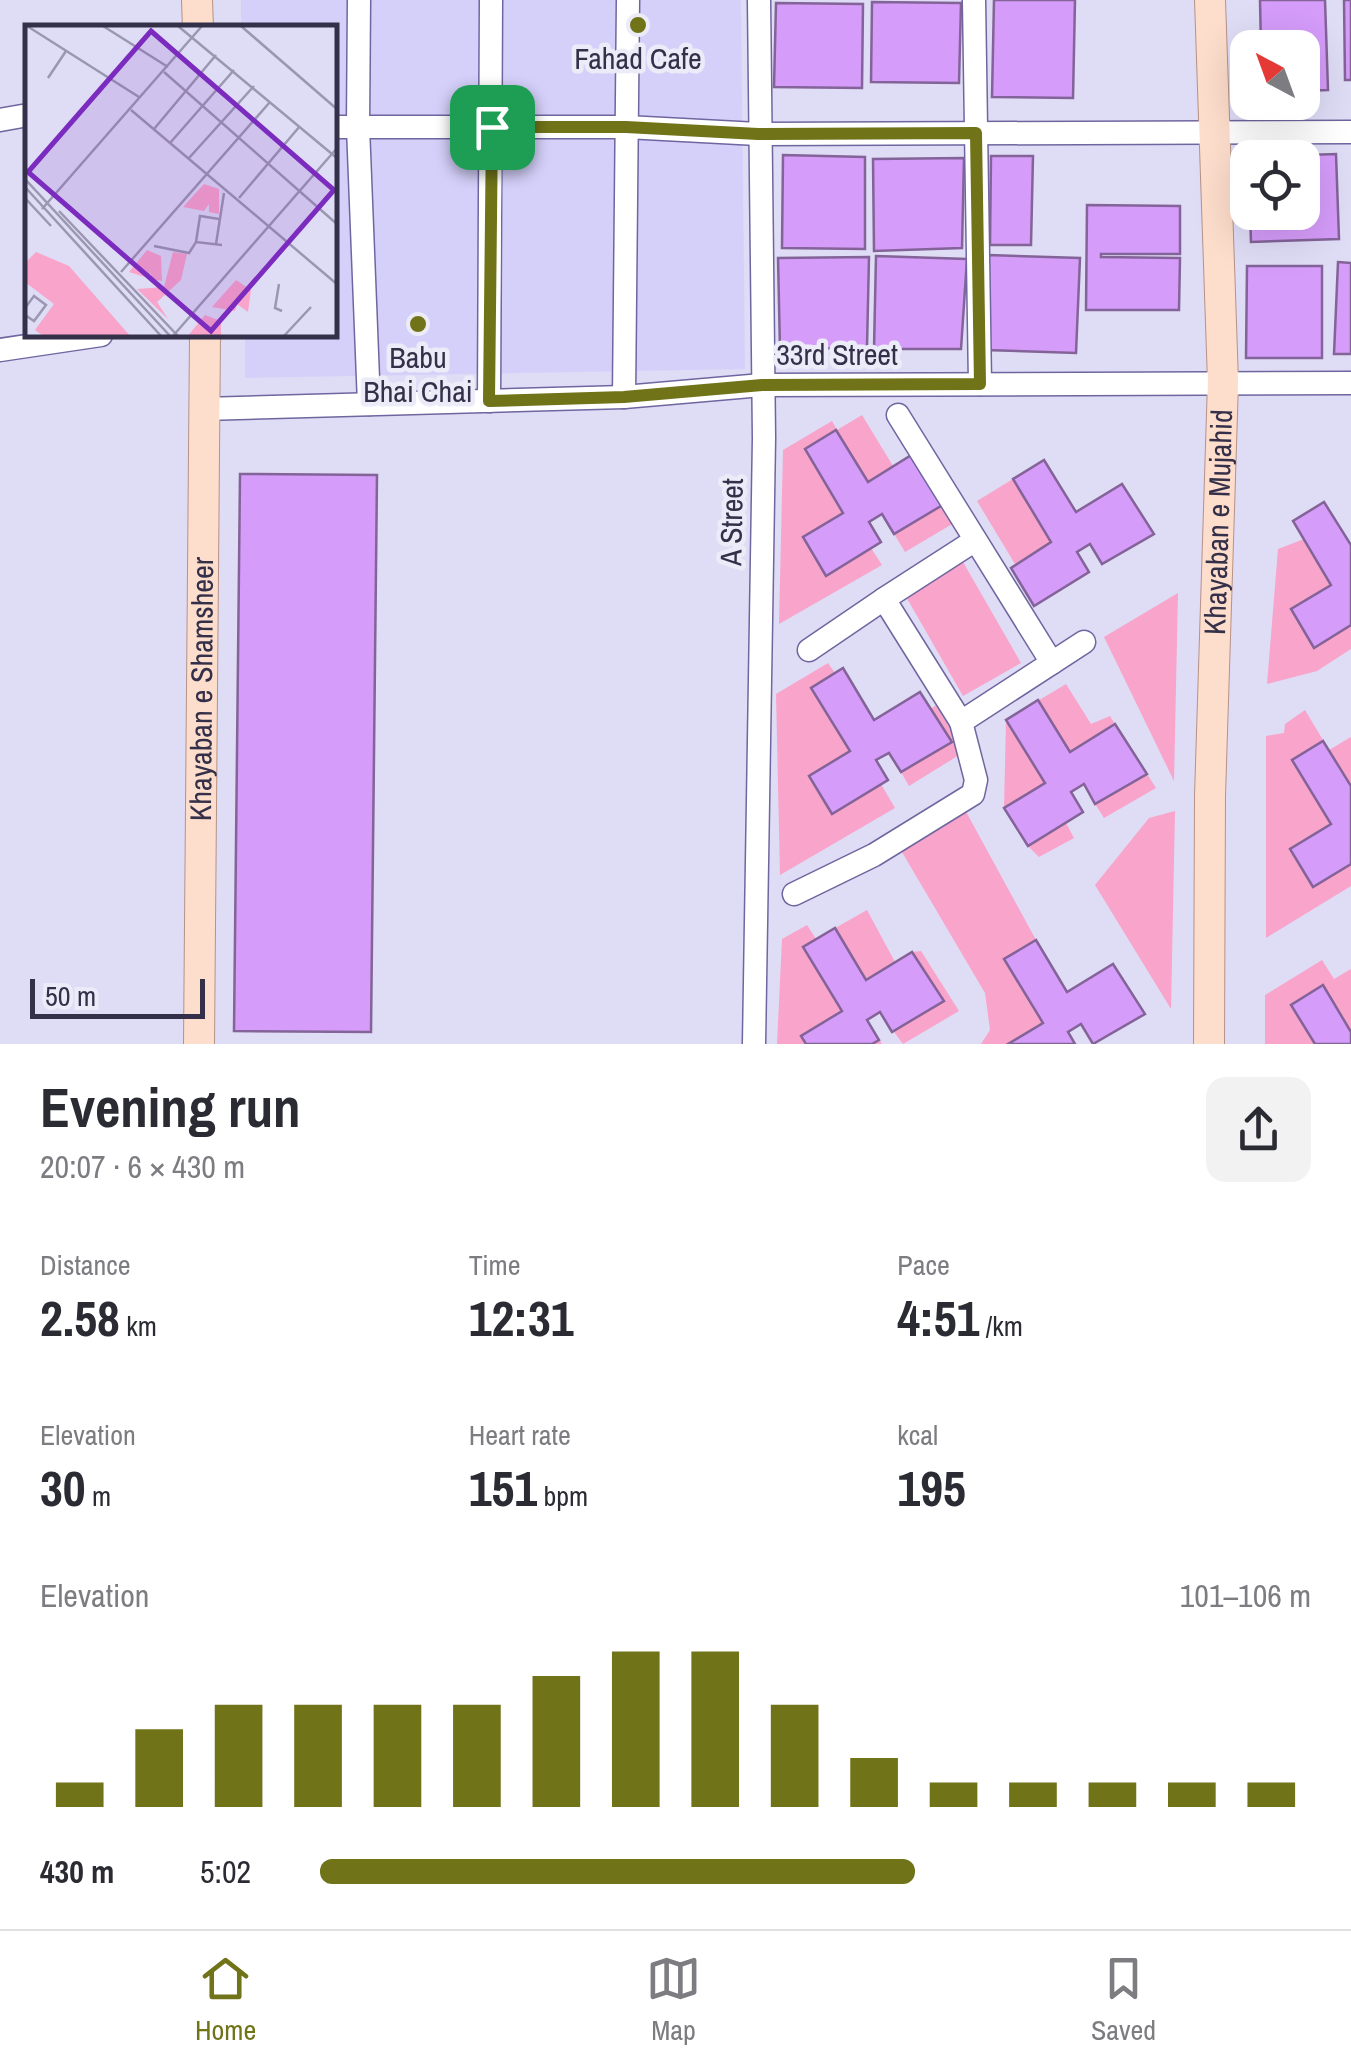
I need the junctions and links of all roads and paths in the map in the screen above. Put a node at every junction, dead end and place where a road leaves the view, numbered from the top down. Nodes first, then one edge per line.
1 (197, 0) edge
2 (359, 0) edge
3 (491, 0) edge
4 (628, 0) edge
5 (759, 0) edge
6 (974, 0) edge
7 (1210, 0) edge
8 (198, 25) edge
9 (25, 116) edge
10 (0, 120) edge
11 (346, 127) edge
12 (492, 127) junction
13 (626, 127) junction
14 (1212, 132) junction
15 (1351, 132) edge
16 (976, 133) junction
17 (758, 134) junction
18 (81, 338) edge
19 (206, 338) edge
20 (0, 350) edge
21 (1222, 382) junction
22 (1351, 383) edge
23 (980, 384) junction
24 (762, 385) junction
25 (624, 397) junction
26 (489, 401) junction
27 (369, 404) junction
28 (204, 409) junction
29 (898, 416) dead end
30 (974, 541) junction
31 (884, 599) junction
32 (1084, 642) dead end
33 (809, 650) dead end
34 (1052, 663) junction
35 (961, 722) junction
36 (794, 894) dead end
37 (200, 1044) edge
38 (754, 1044) edge
39 (1208, 1044) edge

1 - 8 main road
2 - 11 street
3 - 12 street
4 - 13 street
5 - 17 street, A Street
6 - 16 street
7 - 14 main road, Khayaban e Mujahid
9 - 10 street
11 - 12 street
11 - 27 street
12 - 13 street
12 - 26 street
13 - 17 street
13 - 25 street
14 - 15 street
14 - 16 street
14 - 21 main road, Khayaban e Mujahid
16 - 17 street
16 - 23 street
17 - 24 street, A Street
18 - 20 street
19 - 28 main road, Khayaban e Shamsheer
21 - 22 street, 33rd Street
21 - 23 street, 33rd Street
21 - 39 main road, Khayaban e Mujahid
23 - 24 street, 33rd Street
24 - 25 street, 33rd Street
24 - 38 street, A Street
25 - 26 street, 33rd Street
26 - 27 street, 33rd Street
27 - 28 street, 33rd Street
28 - 37 main road, Khayaban e Shamsheer
29 - 30 street
30 - 31 street
30 - 34 street
31 - 33 street
31 - 35 street
32 - 34 street
34 - 35 street
35 - 36 street

